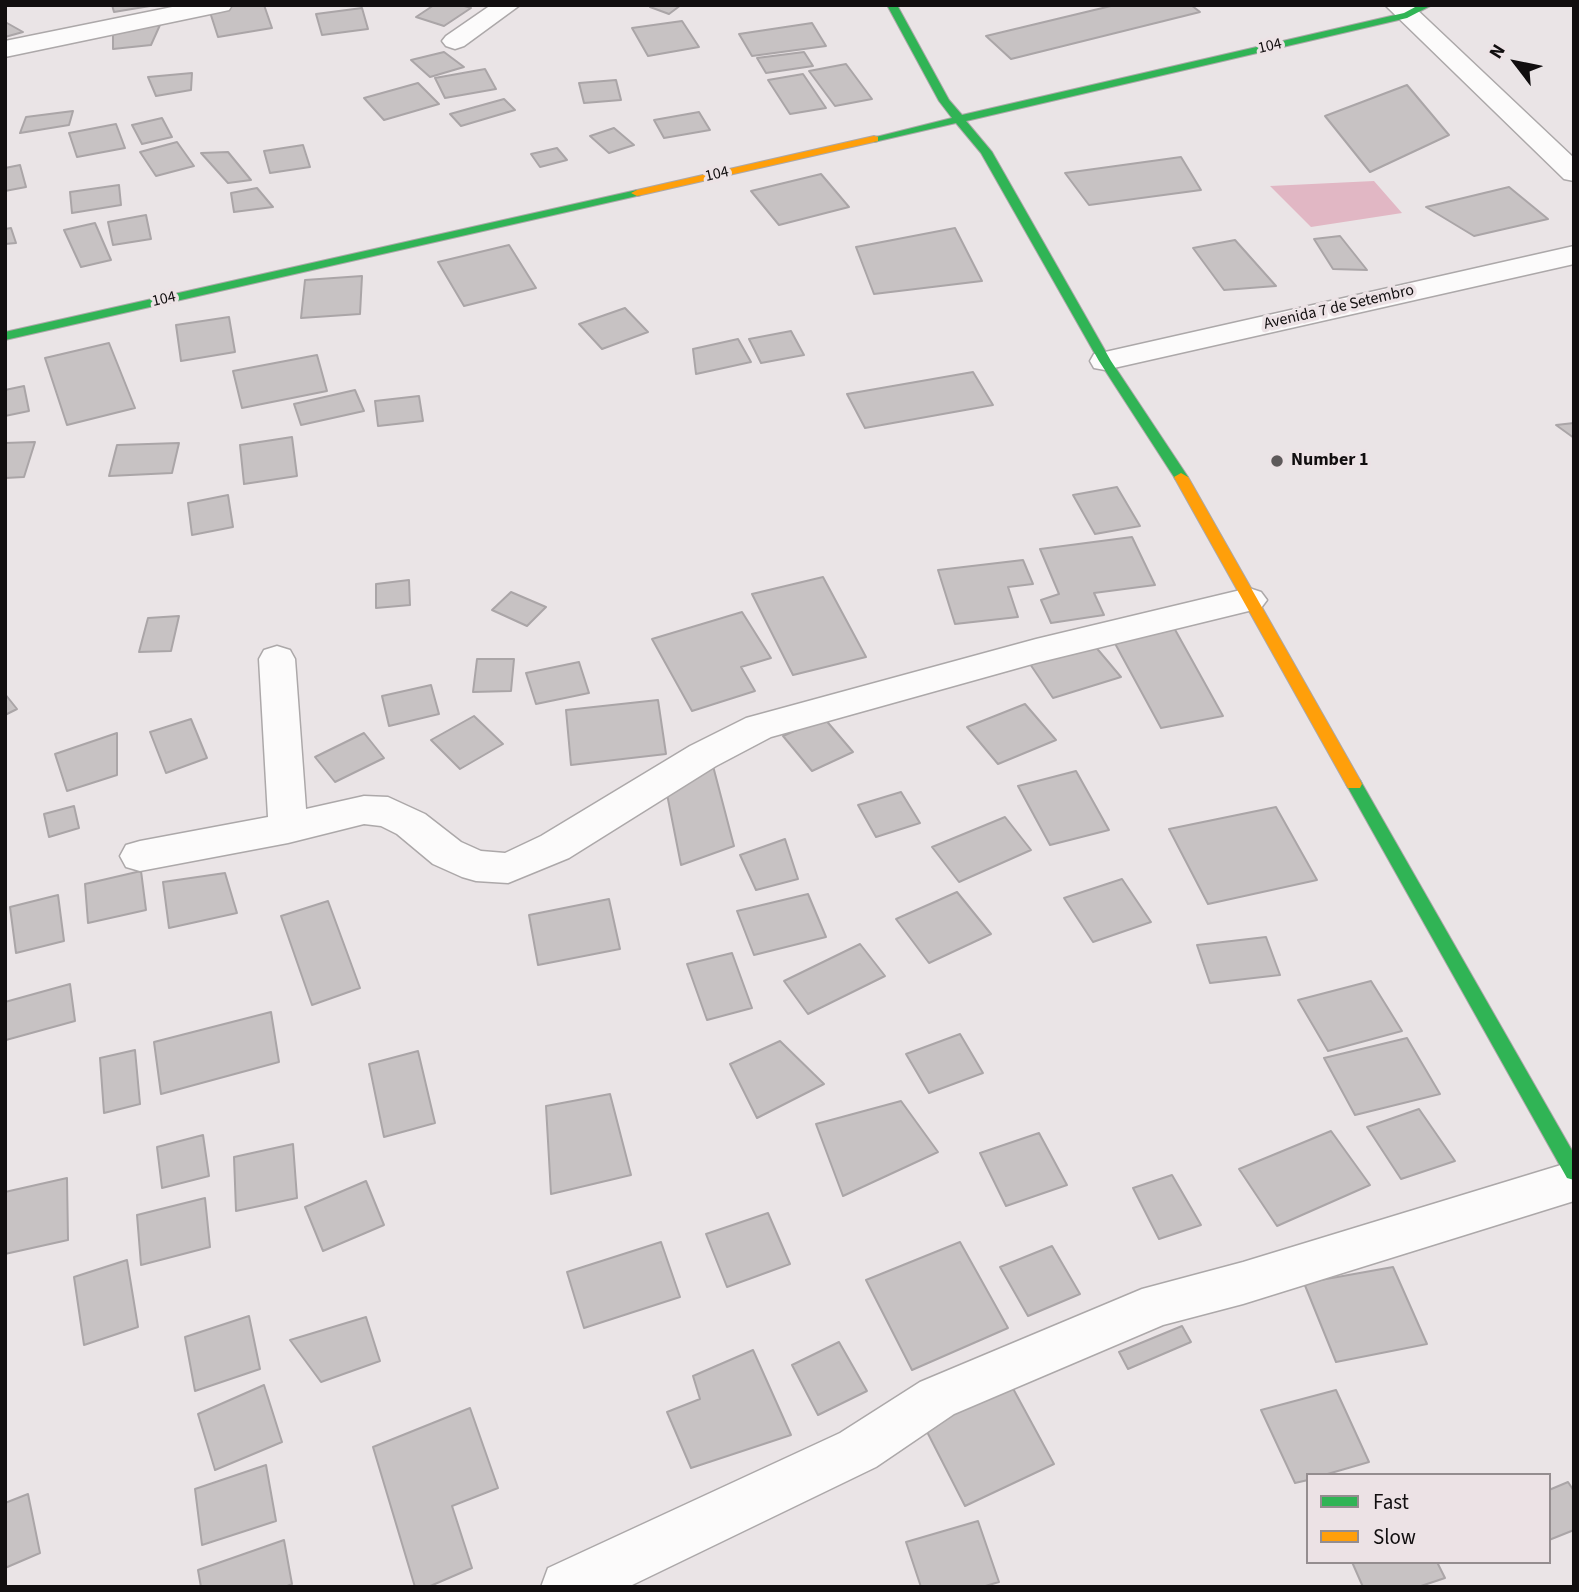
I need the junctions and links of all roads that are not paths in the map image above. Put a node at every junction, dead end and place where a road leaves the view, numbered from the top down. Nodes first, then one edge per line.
1 (220, 5) edge
2 (508, 5) edge
3 (892, 5) edge
4 (1411, 9) edge
5 (455, 41) dead end
6 (5, 49) edge
7 (960, 120) junction
8 (1574, 173) edge
9 (1574, 255) edge
10 (5, 336) edge
11 (1105, 362) junction
12 (1249, 600) junction
13 (277, 659) dead end
14 (288, 828) junction
15 (140, 856) dead end
16 (1574, 1172) edge
17 (1574, 1181) edge
18 (573, 1586) edge

1 - 6 street
2 - 5 street
3 - 7 street
4 - 7 street, 104
4 - 8 street
7 - 10 street, 104
7 - 11 street
9 - 11 street, Avenida 7 de Setembro
11 - 12 street
12 - 14 street
12 - 16 street
13 - 14 street
14 - 15 street
17 - 18 street

